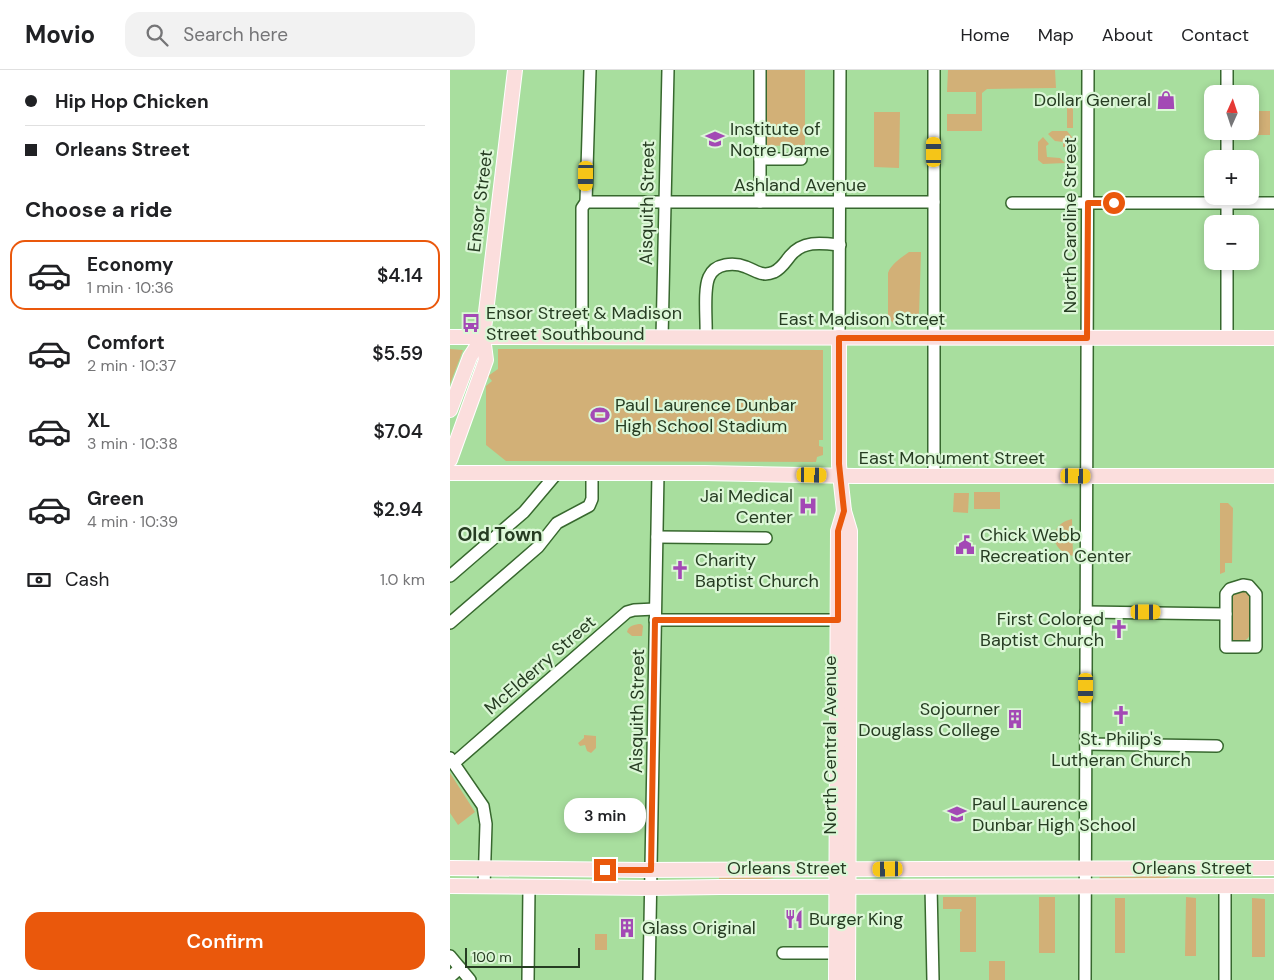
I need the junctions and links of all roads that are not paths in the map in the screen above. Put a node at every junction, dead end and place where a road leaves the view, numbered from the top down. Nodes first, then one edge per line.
1 (515, 70) edge
2 (590, 70) edge
3 (668, 70) edge
4 (760, 70) edge
5 (840, 70) edge
6 (934, 70) edge
7 (1088, 70) edge
8 (1227, 70) edge
9 (1227, 85) edge
10 (760, 159) junction
11 (801, 160) dead end
12 (1204, 200) edge
13 (586, 202) junction
14 (665, 202) junction
15 (760, 202) junction
16 (840, 202) junction
17 (934, 202) junction
18 (1259, 202) edge
19 (1012, 203) dead end
20 (1088, 203) junction
21 (1274, 203) edge
22 (840, 245) junction
23 (1227, 270) edge
24 (582, 337) junction
25 (450, 338) edge
26 (483, 338) junction
27 (662, 338) junction
28 (706, 338) junction
29 (839, 338) junction
30 (934, 338) junction
31 (1087, 338) junction
32 (1227, 338) junction
33 (1274, 338) edge
34 (450, 410) edge
35 (450, 460) edge
36 (450, 473) edge
37 (558, 473) junction
38 (592, 473) junction
39 (658, 473) junction
40 (841, 476) junction
41 (934, 476) junction
42 (1274, 476) edge
43 (1087, 477) junction
44 (657, 538) junction
45 (766, 538) dead end
46 (450, 576) edge
47 (844, 595) junction
48 (1086, 612) junction
49 (1226, 614) junction
50 (655, 615) junction
51 (838, 620) junction
52 (450, 623) edge
53 (1086, 744) junction
54 (1217, 746) dead end
55 (452, 761) edge
56 (450, 868) edge
57 (484, 868) junction
58 (1086, 868) junction
59 (1233, 868) junction
60 (842, 869) junction
61 (1274, 869) edge
62 (651, 870) junction
63 (450, 886) edge
64 (931, 886) junction
65 (1086, 886) junction
66 (1274, 886) edge
67 (484, 887) junction
68 (529, 887) junction
69 (843, 887) junction
70 (1166, 887) junction
71 (1225, 887) junction
72 (650, 888) junction
73 (783, 953) dead end
74 (836, 953) junction
75 (450, 956) edge
76 (460, 968) junction
77 (450, 977) edge
78 (470, 980) edge
79 (528, 980) edge
80 (649, 980) edge
81 (836, 980) edge
82 (848, 980) edge
83 (933, 980) edge
84 (1085, 980) edge
85 (1225, 980) edge

1 - 26 main road, Ensor Street
2 - 13 street
3 - 14 street, Aisquith Street
4 - 10 street
5 - 16 street, North Central Avenue
6 - 17 street
7 - 20 street, North Caroline Street
8 - 9 street
10 - 11 street
10 - 15 street
12 - 20 street
13 - 14 street, Ashland Avenue
13 - 24 street
14 - 15 street, Ashland Avenue
14 - 27 street, Aisquith Street
15 - 16 street, Ashland Avenue
16 - 17 street, Ashland Avenue
16 - 22 street, North Central Avenue
17 - 30 street
18 - 21 street
19 - 20 street
20 - 31 street, North Caroline Street
22 - 28 street
22 - 29 street, North Central Avenue
23 - 32 street
24 - 26 main road, East Madison Street
24 - 27 main road, East Madison Street
25 - 26 main road, East Madison Street
26 - 34 main road, Ensor Street
26 - 35 main road, Ensor Street
27 - 28 main road, East Madison Street
28 - 29 main road, East Madison Street
29 - 30 main road, East Madison Street
29 - 40 main road, North Central Avenue
30 - 31 main road, East Madison Street
30 - 41 street
31 - 32 main road, East Madison Street
31 - 43 street, North Caroline Street
32 - 33 main road, East Madison Street
36 - 37 main road, East Monument Street
37 - 38 main road, East Monument Street
37 - 46 street
38 - 39 main road, East Monument Street
38 - 52 street
39 - 40 main road, East Monument Street
39 - 44 street, Aisquith Street
40 - 41 main road, East Monument Street
40 - 47 main road, North Central Avenue
41 - 43 main road, East Monument Street
42 - 43 main road, East Monument Street
43 - 48 street, North Caroline Street
44 - 45 street
44 - 50 street, Aisquith Street
47 - 51 main road, North Central Avenue
47 - 60 main road, North Central Avenue
48 - 49 street
48 - 53 street, North Caroline Street
49 - 49 street
50 - 51 street, McElderry Street
50 - 55 street, McElderry Street
50 - 62 street, Aisquith Street
51 - 60 main road, North Central Avenue
53 - 54 street
53 - 58 street, North Caroline Street
55 - 57 street
56 - 57 main road, Orleans Street
57 - 62 main road, Orleans Street
57 - 67 street
58 - 59 main road, Orleans Street
58 - 60 main road, Orleans Street
58 - 65 street, North Caroline Street
59 - 61 main road, Orleans Street
59 - 70 main road
60 - 62 main road, Orleans Street
60 - 69 main road, North Central Avenue
61 - 71 main road
62 - 72 street, Aisquith Street
63 - 67 main road, Orleans Street
64 - 65 main road, Orleans Street
64 - 69 main road, Orleans Street
64 - 83 street
65 - 70 main road, Orleans Street
65 - 84 street, North Caroline Street
66 - 71 main road, Orleans Street
67 - 68 main road, Orleans Street
68 - 72 main road, Orleans Street
68 - 79 street
69 - 72 main road, Orleans Street
69 - 74 main road, North Central Avenue
69 - 82 main road, North Central Avenue
70 - 71 main road, Orleans Street
71 - 85 street
72 - 80 street, Aisquith Street
73 - 74 street
74 - 81 main road, North Central Avenue
75 - 76 street
76 - 77 street
76 - 78 street

